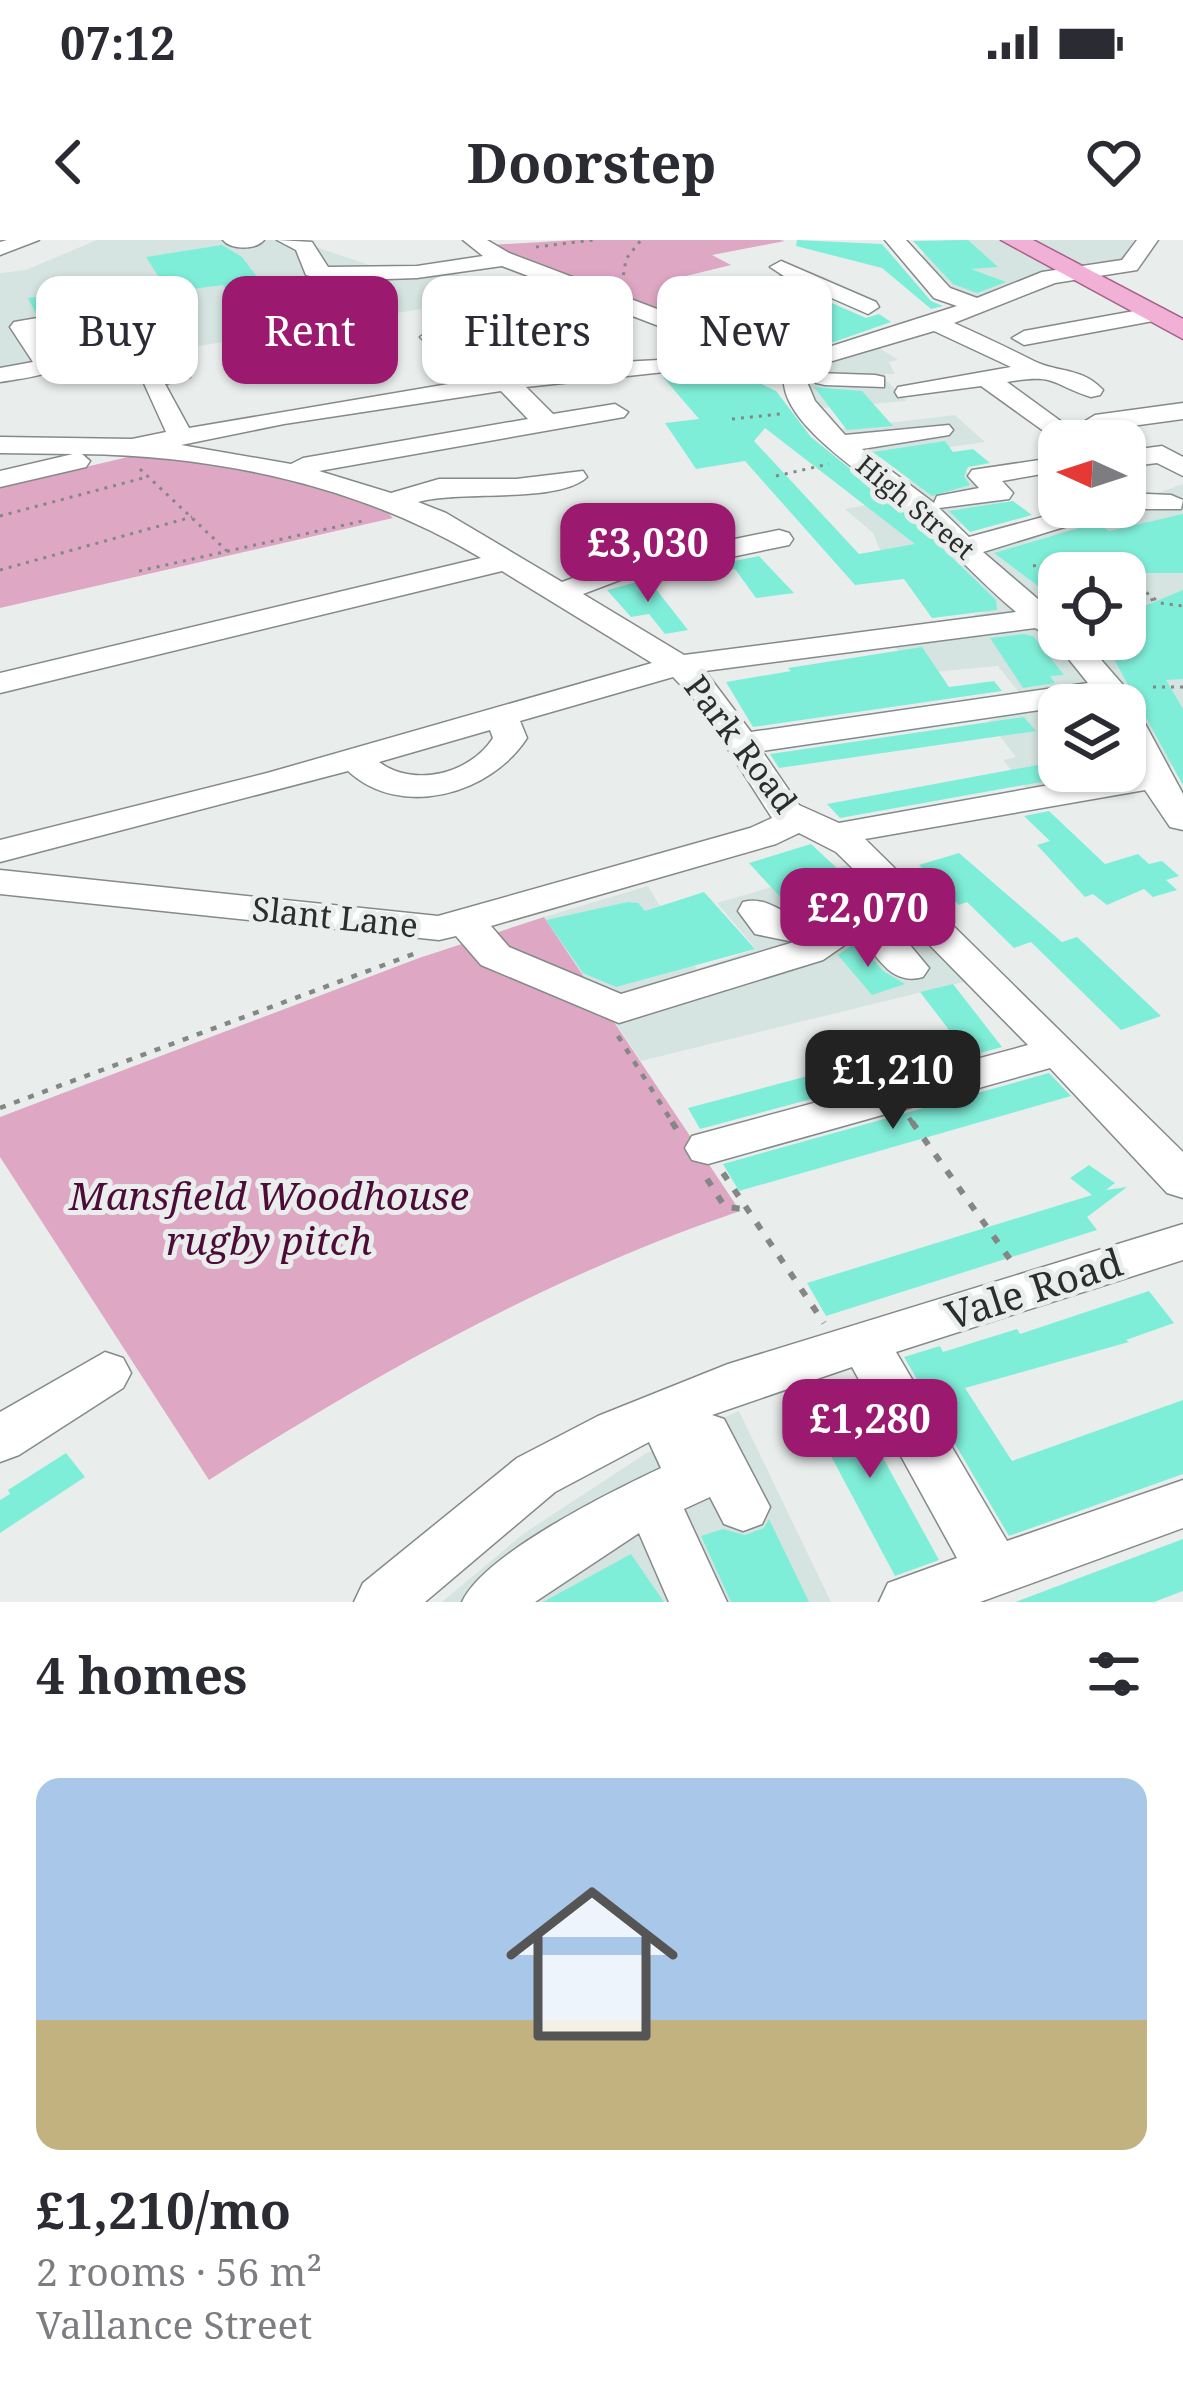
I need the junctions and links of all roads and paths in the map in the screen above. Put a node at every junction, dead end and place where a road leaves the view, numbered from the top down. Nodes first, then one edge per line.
1 (29, 240) edge
2 (233, 240) edge
3 (254, 240) edge
4 (287, 240) edge
5 (472, 240) edge
6 (632, 240) edge
7 (641, 240) edge
8 (896, 240) edge
9 (1014, 240) edge
10 (1148, 240) edge
11 (631, 248) junction
12 (0, 249) edge
13 (504, 259) junction
14 (770, 262) dead end
15 (1076, 273) junction
16 (551, 276) edge
17 (622, 276) edge
18 (795, 276) edge
19 (832, 293) edge
20 (633, 307) edge
21 (868, 307) dead end
22 (979, 307) junction
23 (1156, 314) junction
24 (657, 316) edge
25 (935, 323) junction
26 (1183, 330) edge
27 (1024, 338) dead end
28 (852, 341) junction
29 (832, 357) edge
30 (36, 368) edge
31 (1028, 369) junction
32 (0, 375) edge
33 (832, 375) edge
34 (988, 380) junction
35 (153, 384) edge
36 (489, 384) edge
37 (496, 384) edge
38 (796, 384) edge
39 (1091, 390) dead end
40 (907, 392) dead end
41 (809, 411) junction
42 (1183, 411) edge
43 (615, 412) dead end
44 (732, 419) dead end
45 (1058, 420) edge
46 (1135, 420) edge
47 (548, 423) junction
48 (1038, 435) edge
49 (181, 436) junction
50 (1013, 437) dead end
51 (0, 445) edge
52 (123, 448) junction
53 (840, 453) junction
54 (1146, 456) edge
55 (1038, 467) edge
56 (1181, 468) edge
57 (286, 469) junction
58 (880, 475) junction
59 (776, 476) dead end
60 (573, 477) dead end
61 (0, 479) edge
62 (1171, 503) dead end
63 (405, 505) junction
64 (933, 505) junction
65 (1146, 506) edge
66 (0, 516) edge
67 (192, 517) junction
68 (1046, 528) edge
69 (782, 542) dead end
70 (968, 549) junction
71 (227, 551) junction
72 (929, 556) dead end
73 (502, 562) junction
74 (1038, 565) edge
75 (1033, 566) dead end
76 (0, 570) edge
77 (139, 571) dead end
78 (1146, 592) edge
79 (559, 593) junction
80 (1154, 598) junction
81 (1146, 601) edge
82 (1183, 606) edge
83 (1038, 615) edge
84 (1038, 631) edge
85 (922, 634) junction
86 (1081, 660) edge
87 (943, 662) dead end
88 (680, 664) junction
89 (0, 682) edge
90 (1101, 684) edge
91 (1153, 687) dead end
92 (1183, 687) edge
93 (1036, 700) joint
94 (1038, 703) edge
95 (501, 717) junction
96 (742, 744) junction
97 (355, 759) junction
98 (1146, 762) edge
99 (1146, 778) edge
100 (1154, 778) junction
101 (1038, 788) edge
102 (1183, 819) edge
103 (818, 827) junction
104 (0, 851) edge
105 (0, 882) edge
106 (912, 909) junction
107 (758, 911) dead end
108 (452, 925) junction
109 (853, 927) junction
110 (909, 968) dead end
111 (598, 1004) junction
112 (1058, 1051) junction
113 (895, 1098) junction
114 (0, 1108) edge
115 (696, 1151) junction
116 (1183, 1181) edge
117 (746, 1209) junction
118 (1183, 1242) edge
119 (1032, 1289) junction
120 (854, 1347) junction
121 (105, 1372) dead end
122 (0, 1439) edge
123 (696, 1466) junction
124 (1183, 1504) edge
125 (994, 1570) junction
126 (409, 1593) edge
127 (491, 1602) edge
128 (698, 1602) edge
129 (908, 1602) edge

1 - 12 street
2 - 3 street
4 - 13 street
5 - 13 street
6 - 11 path
7 - 11 path
8 - 22 street
9 - 15 main road
10 - 15 street
11 - 17 path
13 - 16 street
14 - 18 street
15 - 22 street
15 - 23 main road
19 - 21 street
20 - 24 street
22 - 25 street
23 - 26 main road
23 - 27 street
25 - 28 street
25 - 31 street
28 - 29 street
28 - 33 street
30 - 32 street
31 - 34 street
31 - 39 street
34 - 40 street
34 - 45 street
35 - 49 street
36 - 49 street
37 - 47 street
38 - 41 street, High Street
41 - 44 path
41 - 53 street, High Street
42 - 46 street
43 - 47 street
47 - 57 street
48 - 50 street
49 - 52 street
51 - 52 street
52 - 57 street, Park Road
52 - 61 street
53 - 58 street, High Street
53 - 58 street
53 - 59 path
54 - 56 street
55 - 64 street
57 - 63 street, Park Road
58 - 64 street, High Street
60 - 63 street
62 - 65 street
63 - 71 path
63 - 73 street, Park Road
64 - 70 street, High Street
66 - 67 path
67 - 71 path
67 - 76 path
68 - 70 street
69 - 79 street
70 - 72 street
70 - 83 street, High Street
71 - 77 path
73 - 79 street, Park Road
73 - 89 street
74 - 75 path
78 - 80 path
79 - 88 street, Park Road
80 - 81 path
80 - 82 path
84 - 85 street
85 - 87 street
85 - 88 street
86 - 90 street, High Street
88 - 95 street
88 - 96 street, Park Road
91 - 92 path
93 - 94 street
93 - 96 street
95 - 97 street
95 - 97 street
96 - 103 street, Park Road
97 - 104 street
98 - 100 street, High Street
99 - 100 street, Slant Lane
100 - 102 street, High Street
101 - 103 street, Slant Lane
103 - 106 street, Park Road
103 - 108 street, Slant Lane
105 - 108 street, Slant Lane
106 - 109 street
106 - 112 street, Park Road
107 - 109 street
108 - 111 street
108 - 114 path
109 - 110 street
109 - 111 street
111 - 115 path
112 - 113 street
112 - 116 street, Park Road
113 - 115 street
113 - 119 path
115 - 117 path
115 - 117 path
117 - 120 path
118 - 119 street, Vale Road
119 - 120 street, Vale Road
120 - 123 street, Vale Road
120 - 125 street
121 - 122 street
123 - 126 street, Vale Road
123 - 127 street
123 - 128 street
124 - 125 street
125 - 129 street

